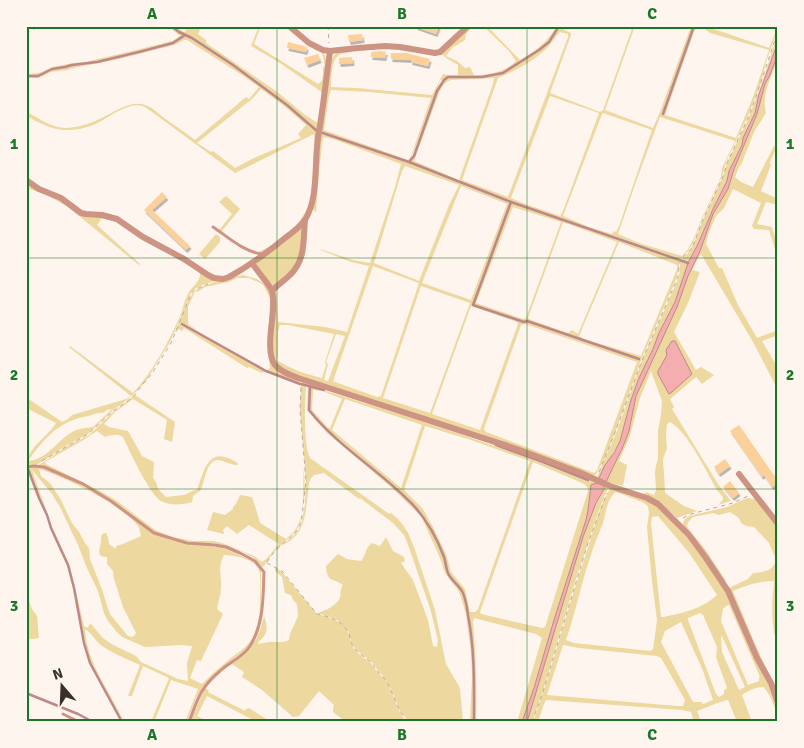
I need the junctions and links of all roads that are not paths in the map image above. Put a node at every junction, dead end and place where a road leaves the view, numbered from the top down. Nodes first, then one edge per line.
1 (289, 26) edge
2 (468, 26) edge
3 (330, 51) junction
4 (26, 180) edge
5 (305, 219) junction
6 (213, 227) dead end
7 (264, 254) junction
8 (252, 263) junction
9 (272, 291) junction
10 (26, 467) edge
11 (739, 474) dead end
12 (778, 524) edge
13 (778, 703) edge
14 (63, 714) dead end
15 (79, 722) edge
16 (189, 722) edge

1 - 3 street
2 - 3 street
3 - 5 street
4 - 8 street
5 - 7 street
5 - 9 street
6 - 7 lane
7 - 8 street
8 - 9 street
9 - 13 street
10 - 16 lane
11 - 12 street
14 - 15 lane

